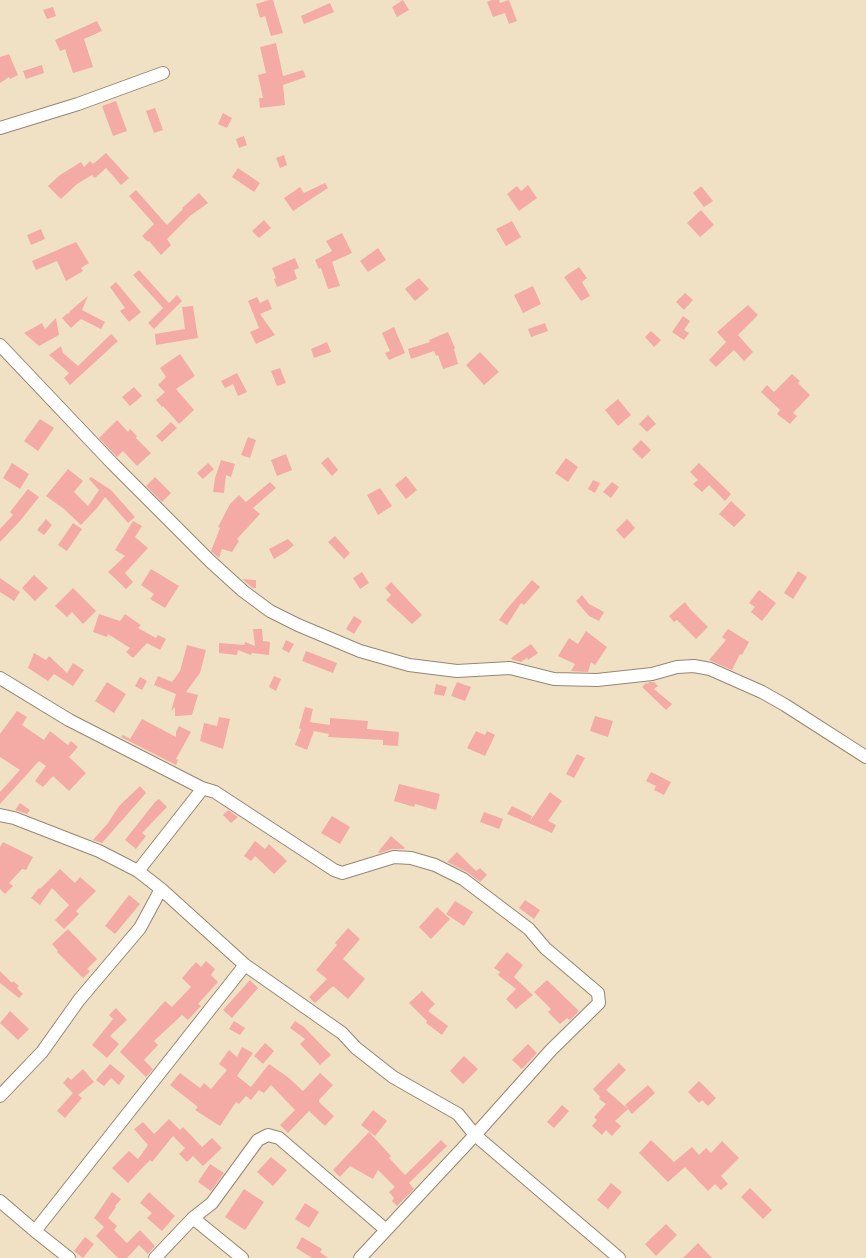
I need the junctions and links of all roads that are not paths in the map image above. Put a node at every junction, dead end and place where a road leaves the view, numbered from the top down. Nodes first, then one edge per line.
1 (163, 73) dead end
2 (0, 128) edge
3 (0, 345) edge
4 (0, 678) edge
5 (866, 757) edge
6 (202, 788) junction
7 (0, 815) edge
8 (138, 871) junction
9 (161, 888) junction
10 (245, 965) junction
11 (0, 1096) edge
12 (475, 1135) junction
13 (0, 1201) edge
14 (193, 1218) junction
15 (385, 1230) junction
16 (35, 1231) junction
17 (70, 1258) edge
18 (155, 1258) edge
19 (242, 1258) edge
20 (360, 1258) edge
21 (620, 1258) edge

1 - 2 street
3 - 5 street
4 - 6 street
6 - 8 street
6 - 12 street
7 - 8 street
8 - 9 street
9 - 10 street
9 - 11 street
10 - 12 street
10 - 16 street
12 - 15 street
12 - 21 street
13 - 16 street
14 - 15 street
14 - 18 street
14 - 19 street
15 - 20 street
16 - 17 street

